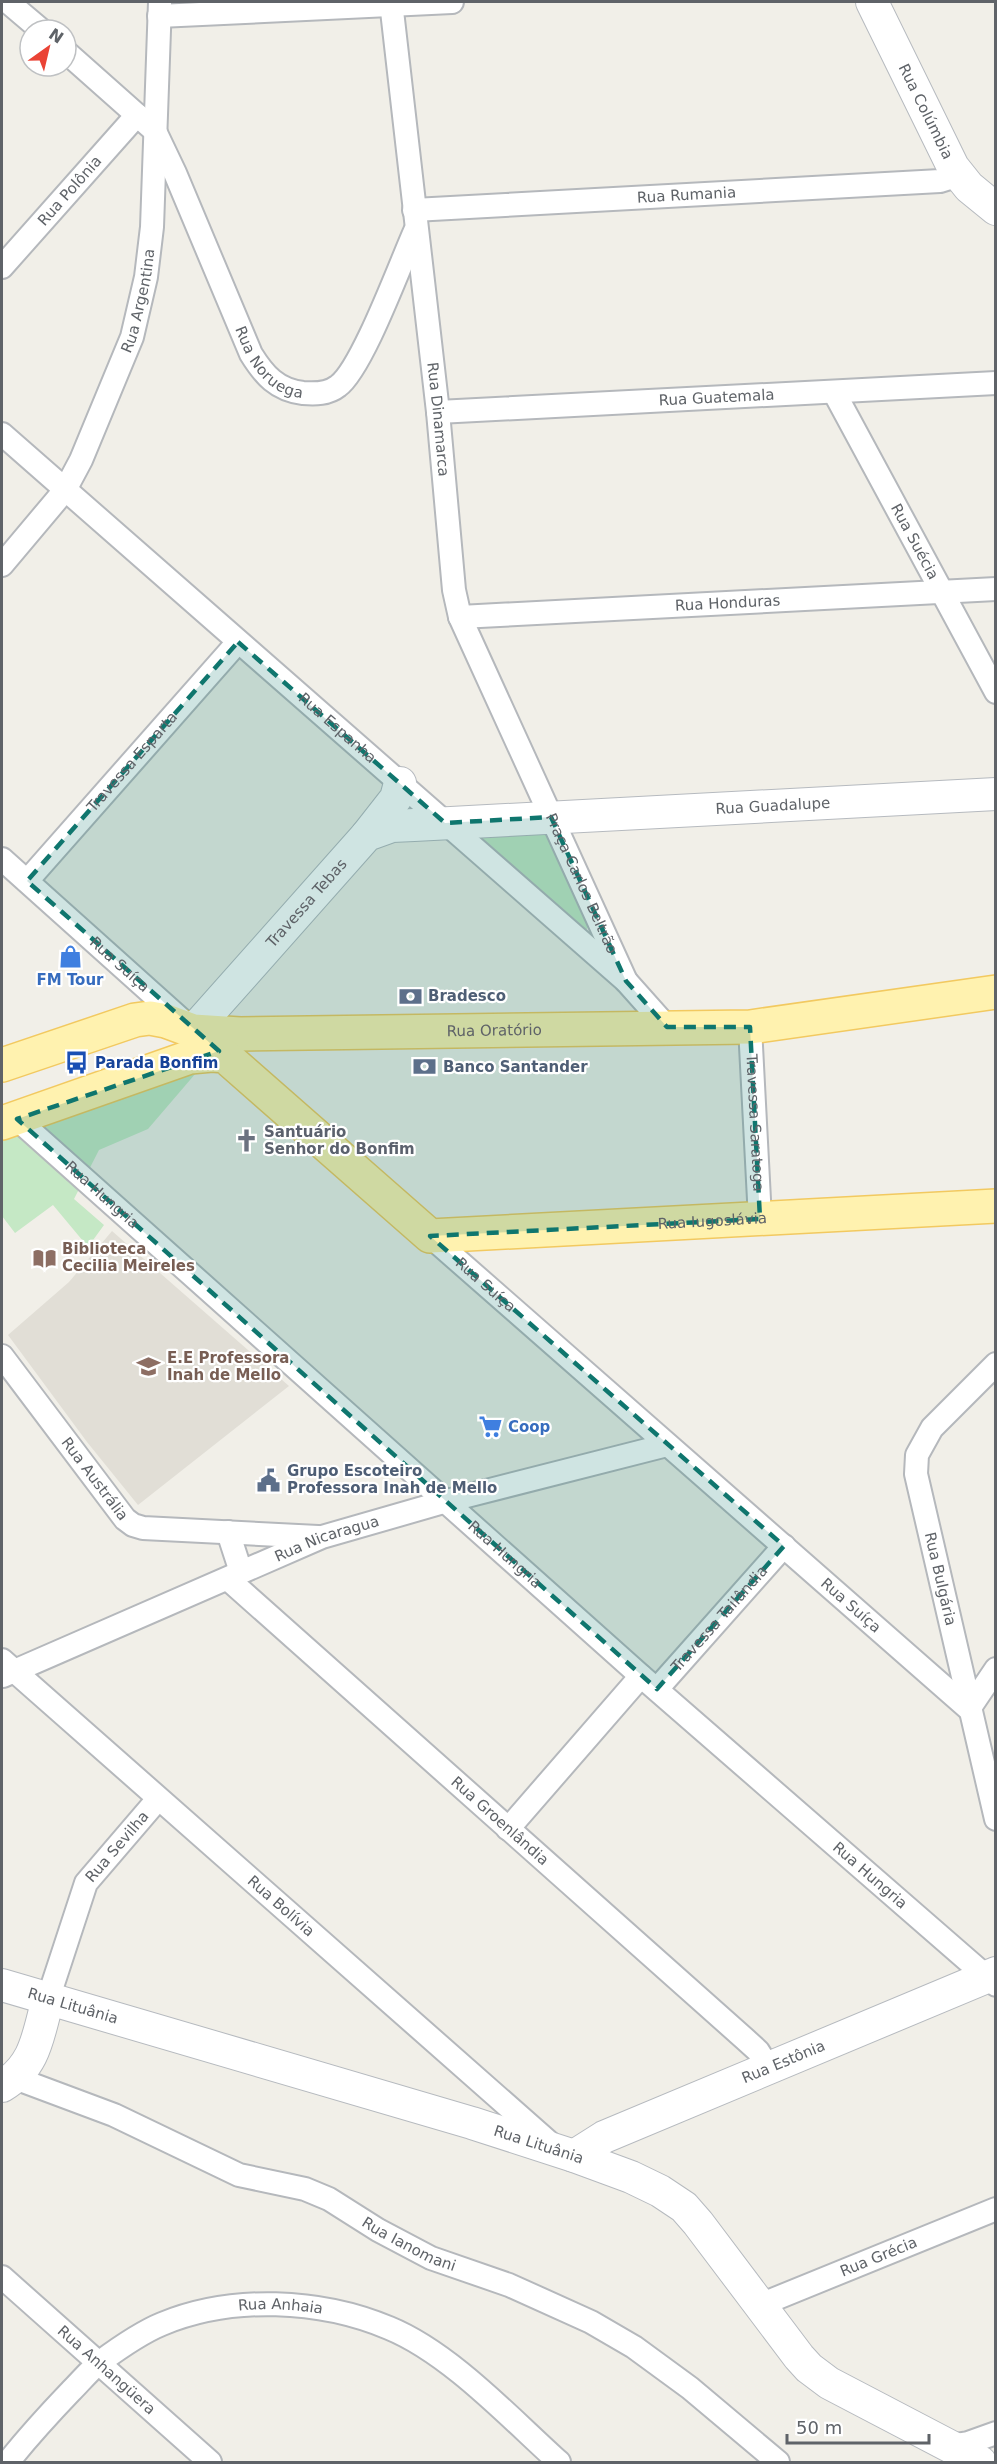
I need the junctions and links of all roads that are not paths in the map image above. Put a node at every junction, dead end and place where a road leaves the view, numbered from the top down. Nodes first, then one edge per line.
1 (8, 2) edge
2 (452, 2) edge
3 (872, 2) edge
4 (391, 3) edge
5 (160, 9) edge
6 (26, 18) edge
7 (78, 63) edge
8 (137, 115) junction
9 (155, 131) junction
10 (959, 175) junction
11 (996, 210) edge
12 (415, 220) junction
13 (2, 267) edge
14 (996, 383) edge
15 (834, 392) junction
16 (438, 412) junction
17 (2, 434) edge
18 (65, 490) junction
19 (2, 565) edge
20 (996, 589) edge
21 (941, 590) junction
22 (460, 617) junction
23 (238, 642) junction
24 (996, 692) edge
25 (399, 783) junction
26 (996, 794) edge
27 (551, 818) junction
28 (445, 823) junction
29 (367, 835) junction
30 (2, 859) edge
31 (27, 882) junction
32 (601, 926) junction
33 (575, 937) junction
34 (626, 981) junction
35 (996, 992) edge
36 (667, 1027) junction
37 (750, 1027) junction
38 (193, 1031) junction
39 (225, 1056) junction
40 (2, 1065) edge
41 (9, 1121) edge
42 (996, 1206) edge
43 (760, 1219) junction
44 (430, 1236) junction
45 (2, 1356) edge
46 (996, 1364) edge
47 (668, 1445) junction
48 (447, 1501) junction
49 (228, 1532) junction
50 (322, 1537) junction
51 (784, 1546) junction
52 (235, 1576) junction
53 (6, 1669) edge
54 (996, 1669) edge
55 (649, 1683) junction
56 (969, 1709) junction
57 (158, 1799) junction
58 (996, 1819) edge
59 (508, 1829) junction
60 (992, 1978) edge
61 (2, 1985) edge
62 (48, 2000) junction
63 (768, 2067) junction
64 (8, 2082) edge
65 (567, 2155) junction
66 (996, 2209) edge
67 (2, 2277) edge
68 (760, 2305) junction
69 (98, 2363) junction
70 (996, 2433) edge
71 (949, 2446) junction
72 (8, 2463) edge
73 (210, 2463) edge
74 (560, 2463) edge
75 (778, 2463) edge
76 (980, 2463) edge

1 - 6 street
2 - 4 street
3 - 10 street, Rua Colúmbia
4 - 5 street
4 - 12 street, Rua Dinamarca
5 - 9 street, Rua Argentina
7 - 8 street
8 - 9 street
8 - 13 street, Rua Polônia
9 - 12 street, Rua Noruega
9 - 18 street, Rua Argentina
10 - 11 street, Rua Colúmbia
10 - 12 street, Rua Rumania
12 - 16 street, Rua Dinamarca
14 - 15 street, Rua Guatemala
15 - 16 street, Rua Guatemala
15 - 21 street, Rua Suécia
16 - 22 street, Rua Dinamarca
17 - 18 street, Rua Espanha
18 - 19 street, Rua Argentina
18 - 23 street, Rua Espanha
20 - 21 street, Rua Honduras
21 - 22 street, Rua Honduras
21 - 24 street, Rua Suécia
22 - 27 street, Rua Dinamarca
23 - 25 street, Rua Espanha
23 - 31 street, Travessa Esparta
25 - 28 street, Rua Espanha
25 - 29 street, Travessa Tebas
26 - 27 street, Rua Guadalupe
27 - 28 street, Praça Carlos Beltrão
27 - 32 street, Praça Carlos Beltrão
28 - 29 street
28 - 33 street, Rua Espanha
29 - 38 street, Travessa Tebas
30 - 31 street, Rua Suíça
31 - 38 street, Rua Suíça
32 - 33 street
32 - 34 street, Praça Carlos Beltrão
33 - 34 street, Rua Espanha
34 - 36 street, Rua Espanha
35 - 37 main road, Rua Oratório
36 - 37 main road, Rua Oratório
36 - 38 main road, Rua Oratório
37 - 43 street, Travessa Saratoga
38 - 39 street, Rua Suíça
38 - 40 main road, Rua Oratório
39 - 41 main road
39 - 44 main road, Rua Suíça
41 - 48 street, Rua Hungria
42 - 43 main road, Rua Iugoslávia
43 - 44 main road, Rua Iugoslávia
44 - 47 street, Rua Suíça
45 - 49 street, Rua Austrália
46 - 56 street, Rua Bulgária
47 - 48 street, Rua Nicaragua
47 - 51 street, Rua Suíça
48 - 50 street, Rua Nicaragua
48 - 55 street, Rua Hungria
49 - 50 street, Rua Austrália
49 - 52 street
50 - 52 street, Rua Nicaragua
51 - 55 street, Travessa Tailândia
51 - 56 street, Rua Suíça
52 - 53 street, Rua Nicaragua
52 - 59 street, Rua Groenlândia
53 - 57 street, Rua Bolívia
54 - 56 street
55 - 59 street, Travessa Tailândia
55 - 60 street, Rua Hungria
56 - 58 street, Rua Bulgária
57 - 62 street, Rua Sevilha
57 - 65 street, Rua Bolívia
59 - 63 street, Rua Groenlândia
60 - 63 street, Rua Estônia
61 - 62 street, Rua Lituânia
62 - 64 street
62 - 65 street, Rua Lituânia
63 - 65 street, Rua Estônia
64 - 75 street, Rua Ianomani
65 - 68 street, Rua Lituânia
66 - 68 street, Rua Grécia
67 - 69 street, Rua Anhangüera
68 - 71 street, Rua Lituânia
69 - 72 street, Rua Anhaia
69 - 73 street, Rua Anhangüera
69 - 74 street, Rua Anhaia
70 - 71 street
71 - 76 street, Rua Lituânia

